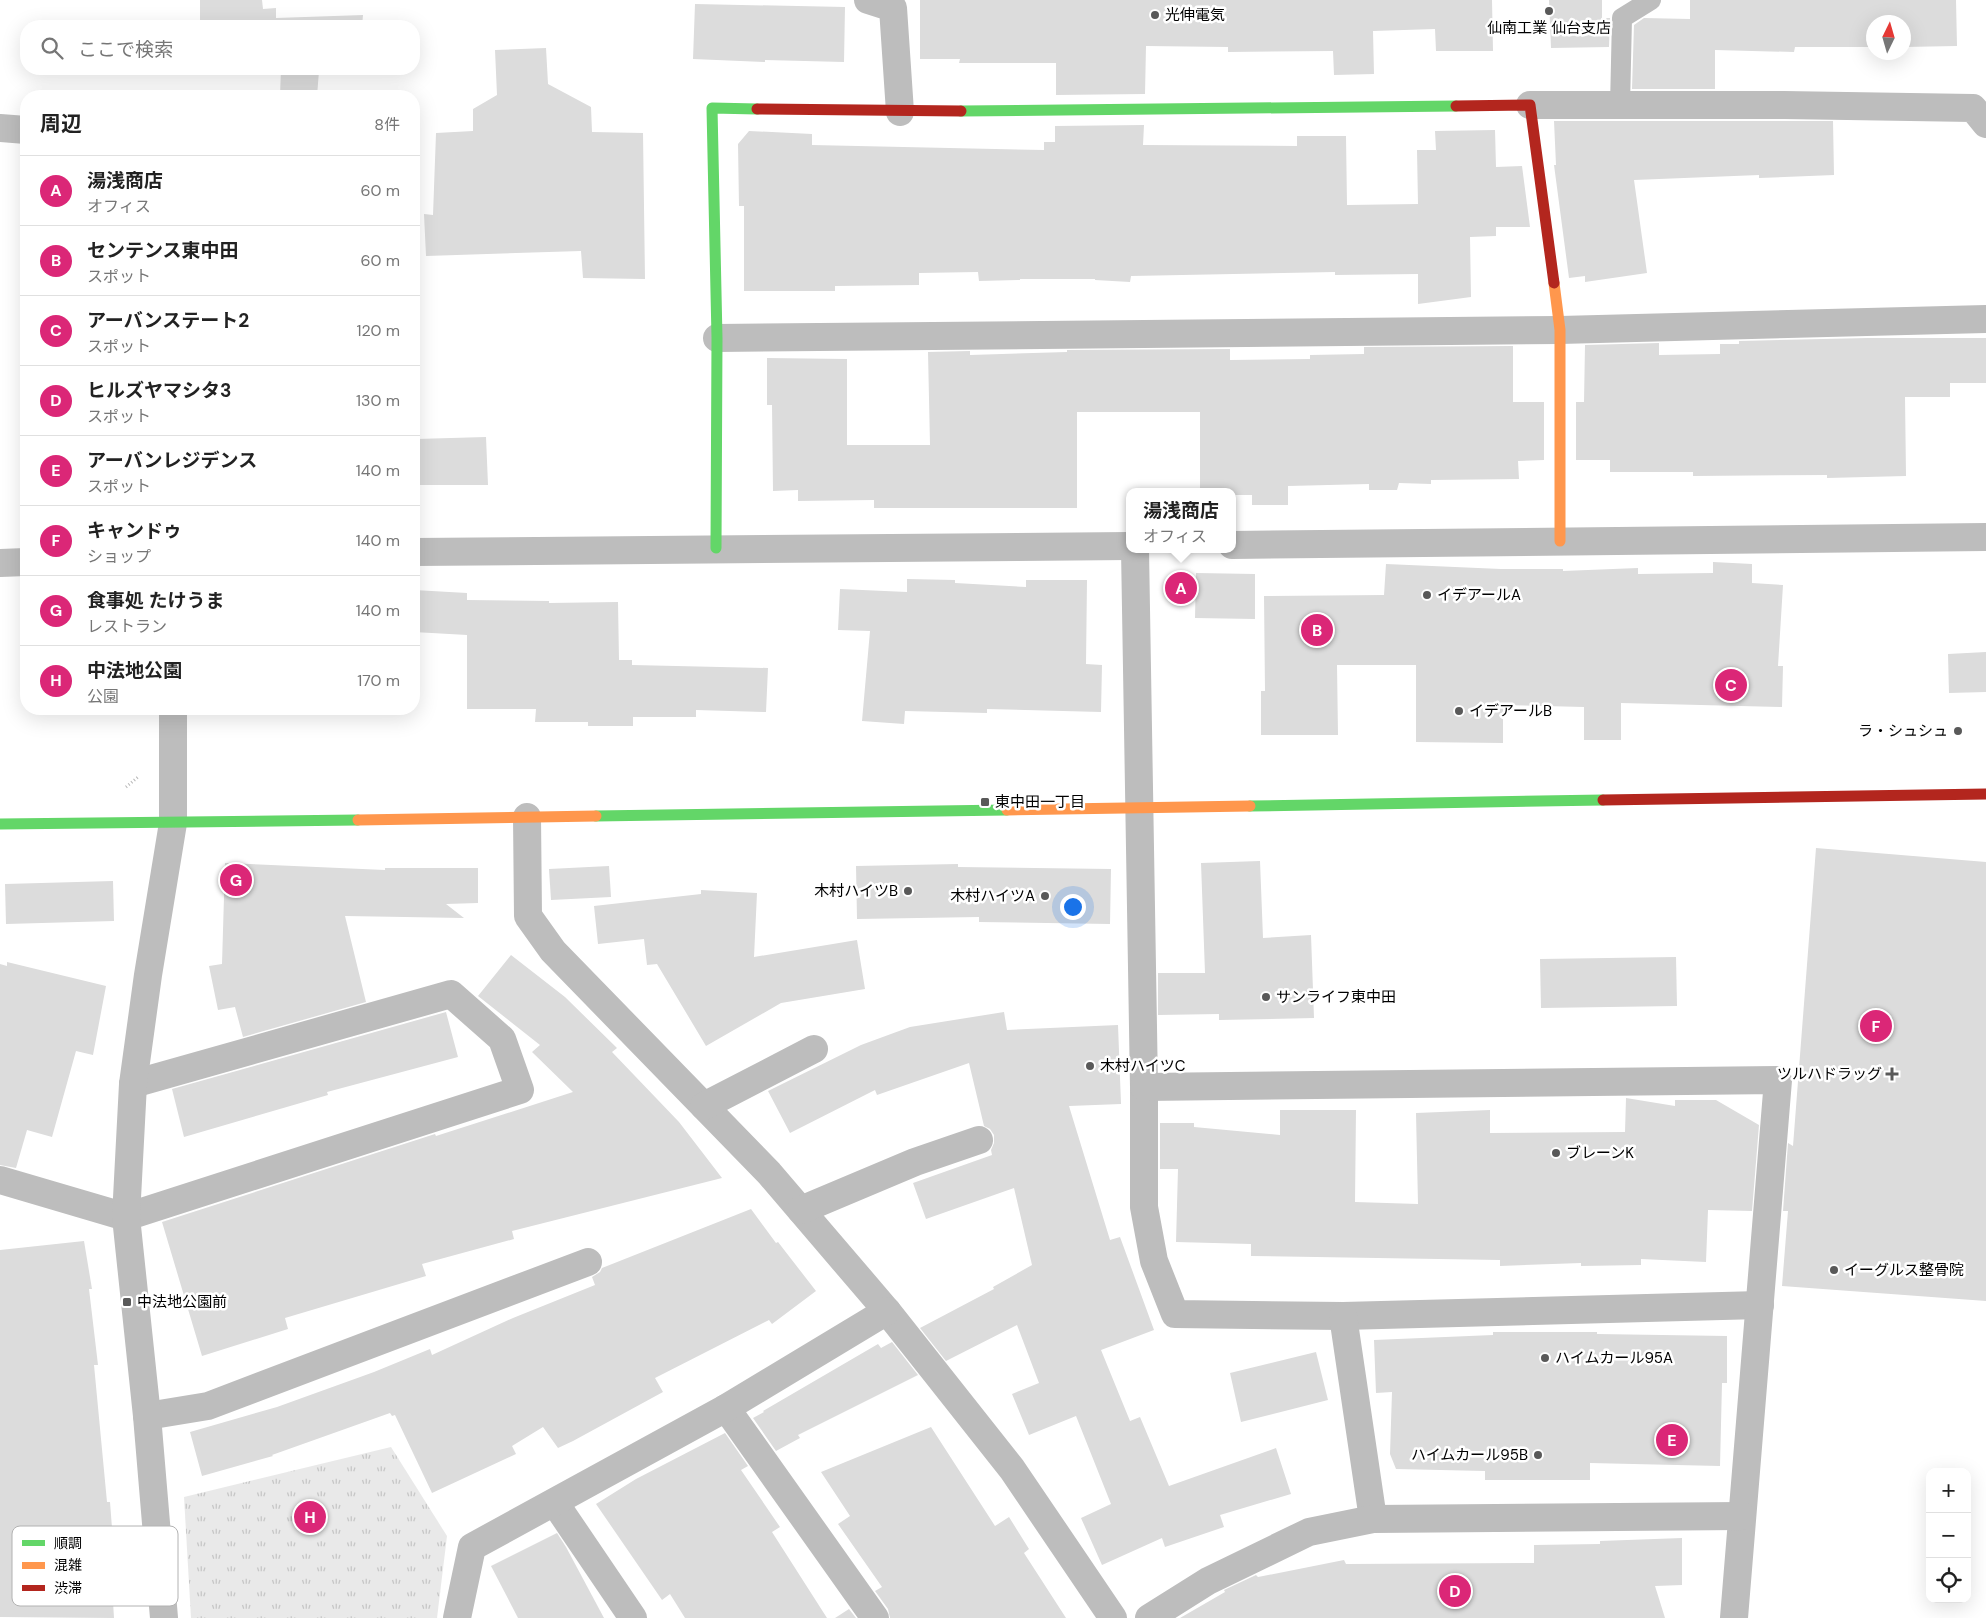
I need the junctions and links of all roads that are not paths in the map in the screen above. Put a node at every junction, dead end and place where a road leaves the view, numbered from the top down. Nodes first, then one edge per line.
1 (868, 0) edge
2 (1651, 0) edge
3 (1530, 105) junction
4 (1620, 106) junction
5 (900, 112) junction
6 (1986, 124) edge
7 (0, 128) edge
8 (20, 130) edge
9 (1986, 319) edge
10 (1560, 330) junction
11 (717, 338) junction
12 (1986, 537) edge
13 (1560, 541) junction
14 (1236, 545) edge
15 (1126, 546) edge
16 (716, 548) junction
17 (420, 552) edge
18 (1135, 553) edge
19 (0, 562) edge
20 (20, 562) edge
21 (173, 715) edge
22 (1986, 794) edge
23 (1140, 806) junction
24 (527, 817) junction
25 (173, 823) junction
26 (0, 824) edge
27 (814, 1049) dead end
28 (133, 1084) junction
29 (1144, 1087) junction
30 (704, 1106) junction
31 (980, 1140) dead end
32 (0, 1180) edge
33 (801, 1210) junction
34 (126, 1216) junction
35 (588, 1262) dead end
36 (1760, 1306) junction
37 (888, 1312) junction
38 (1343, 1316) junction
39 (726, 1408) junction
40 (147, 1416) junction
41 (555, 1503) junction
42 (1742, 1516) junction
43 (1373, 1519) junction
44 (156, 1526) edge
45 (457, 1618) edge
46 (633, 1618) edge
47 (875, 1618) edge
48 (1113, 1618) edge
49 (1149, 1618) edge
50 (1734, 1618) edge

1 - 5 street
2 - 4 lane
3 - 4 street
3 - 5 street
3 - 10 street
4 - 6 street
5 - 11 street
7 - 8 street
9 - 10 street
10 - 11 street
10 - 13 street
11 - 16 street
12 - 13 street
13 - 14 street
15 - 16 street
16 - 17 street
18 - 23 street
19 - 20 street
21 - 25 street
22 - 23 street
23 - 24 street
23 - 29 street
24 - 25 street
24 - 30 street
25 - 26 street
25 - 28 street
27 - 30 street
28 - 34 street
28 - 34 street
29 - 36 street
29 - 38 street
30 - 33 street
31 - 33 street
32 - 34 street
33 - 37 street
34 - 40 street
35 - 40 street
36 - 38 street
36 - 42 street
37 - 39 street
37 - 48 street
38 - 43 street
39 - 41 street
39 - 47 street
40 - 44 street
41 - 45 street
41 - 46 street
42 - 43 street
42 - 50 street
43 - 49 street

